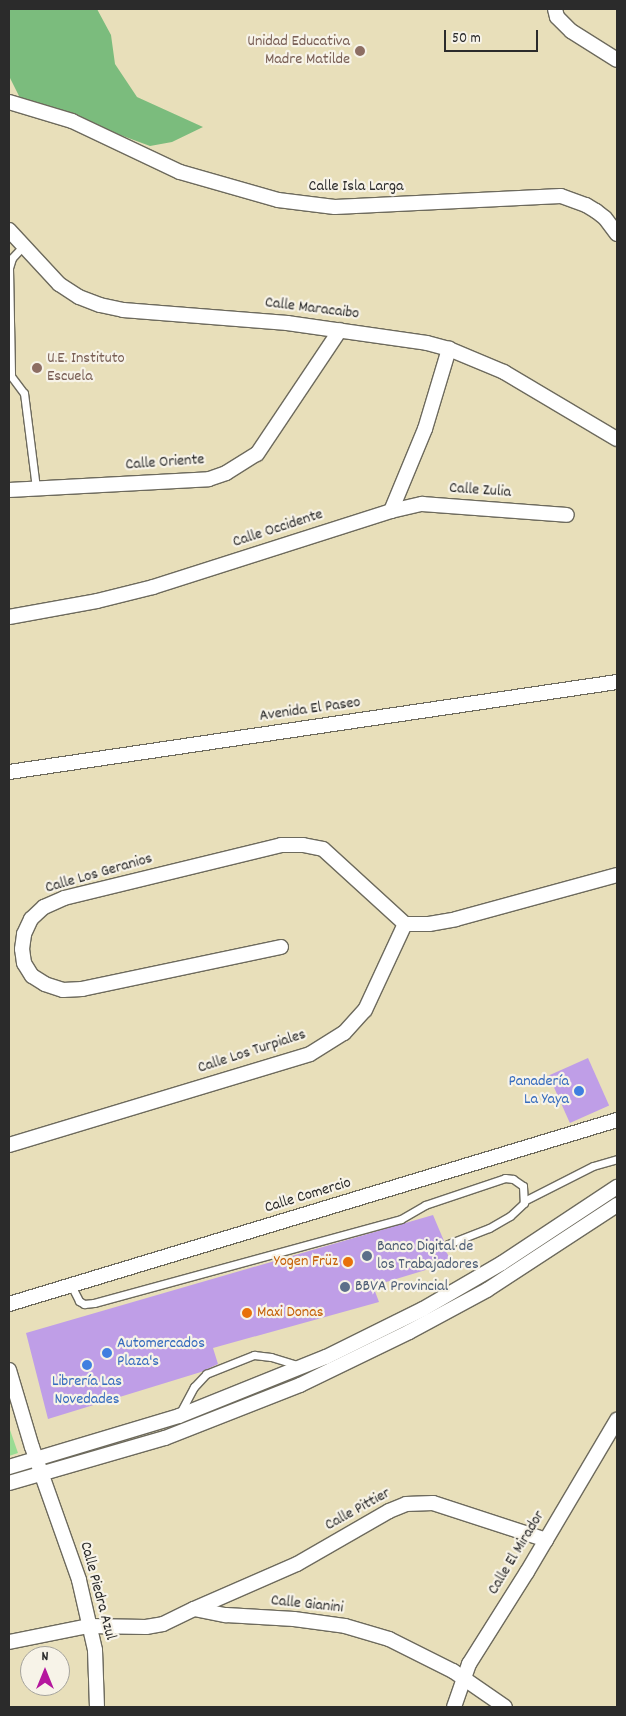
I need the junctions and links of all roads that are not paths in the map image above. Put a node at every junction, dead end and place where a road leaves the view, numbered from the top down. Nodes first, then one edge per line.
1 (556, 9) edge
2 (617, 60) edge
3 (9, 102) edge
4 (9, 230) edge
5 (617, 234) edge
6 (24, 245) junction
7 (9, 268) edge
8 (340, 330) junction
9 (449, 349) junction
10 (617, 439) edge
11 (36, 488) junction
12 (9, 490) edge
13 (391, 510) junction
14 (567, 515) dead end
15 (9, 617) edge
16 (617, 682) edge
17 (9, 772) edge
18 (617, 875) edge
19 (405, 924) junction
20 (281, 947) dead end
21 (617, 1120) edge
22 (9, 1145) edge
23 (617, 1159) edge
24 (617, 1186) edge
25 (524, 1201) junction
26 (617, 1205) edge
27 (448, 1244) dead end
28 (71, 1285) junction
29 (9, 1304) edge
30 (303, 1367) junction
31 (9, 1370) edge
32 (179, 1416) junction
33 (617, 1420) edge
34 (36, 1460) junction
35 (9, 1467) edge
36 (41, 1473) junction
37 (9, 1483) edge
38 (546, 1540) junction
39 (194, 1609) junction
40 (88, 1626) junction
41 (9, 1642) edge
42 (464, 1678) junction
43 (97, 1707) edge
44 (454, 1707) edge
45 (505, 1707) edge

1 - 2 street
3 - 5 street, Calle Isla Larga
4 - 6 street, Calle Maracaibo
6 - 7 lane
6 - 8 street, Calle Maracaibo
7 - 11 lane
8 - 9 street, Calle Maracaibo
8 - 11 street, Calle Oriente
9 - 10 street, Calle Maracaibo
9 - 13 street
11 - 12 street, Calle Oriente
13 - 14 street, Calle Zulia
13 - 15 street, Calle Occidente
16 - 17 street, Avenida El Paseo
18 - 19 street
19 - 20 street, Calle Los Geranios
19 - 22 street, Calle Los Turpiales
21 - 28 street, Calle Comercio
23 - 25 lane
24 - 30 street
25 - 27 lane
25 - 28 lane
26 - 36 street
28 - 29 street, Calle Comercio
30 - 32 street
30 - 32 lane
31 - 34 street, Calle Piedra Azul
32 - 34 street
33 - 38 street, Calle El Mirador
34 - 35 street
34 - 36 street, Calle Piedra Azul
36 - 37 street
36 - 40 street, Calle Piedra Azul
38 - 39 street, Calle Pittier
38 - 42 street, Calle El Mirador
39 - 40 street
39 - 42 street, Calle Gianini
40 - 41 street
40 - 43 street, Calle Piedra Azul
42 - 44 street, Calle El Mirador
42 - 45 street, Calle Gianini

